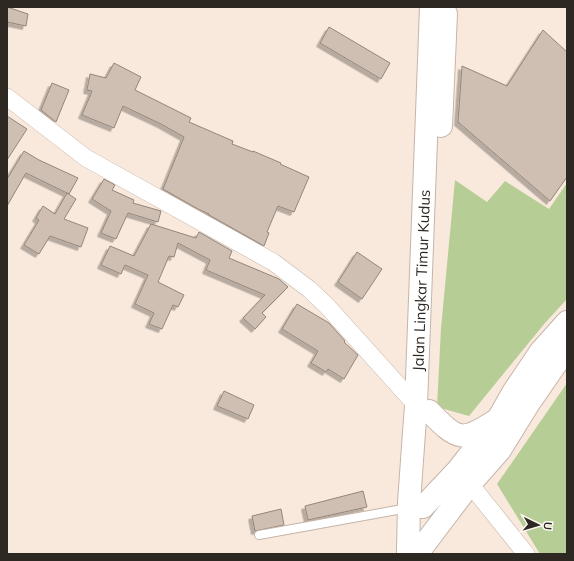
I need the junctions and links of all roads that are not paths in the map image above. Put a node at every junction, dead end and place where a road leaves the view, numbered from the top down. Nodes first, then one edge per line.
1 (431, 7) edge
2 (447, 7) edge
3 (7, 97) edge
4 (567, 322) edge
5 (567, 350) edge
6 (422, 408) junction
7 (498, 419) junction
8 (463, 478) junction
9 (416, 507) junction
10 (259, 535) dead end
11 (415, 550) edge
12 (526, 554) edge

1 - 6 main road, Jalan Lingkar Timur Kudus
2 - 6 main road, Jalan Lingkar Timur Kudus
3 - 6 street
4 - 7 main road
5 - 8 main road
6 - 7 main road
6 - 9 main road, Jalan Lingkar Timur Kudus
7 - 8 main road
8 - 9 main road
8 - 11 main road
8 - 12 street
9 - 10 lane
9 - 11 main road, Jalan Lingkar Timur Kudus

